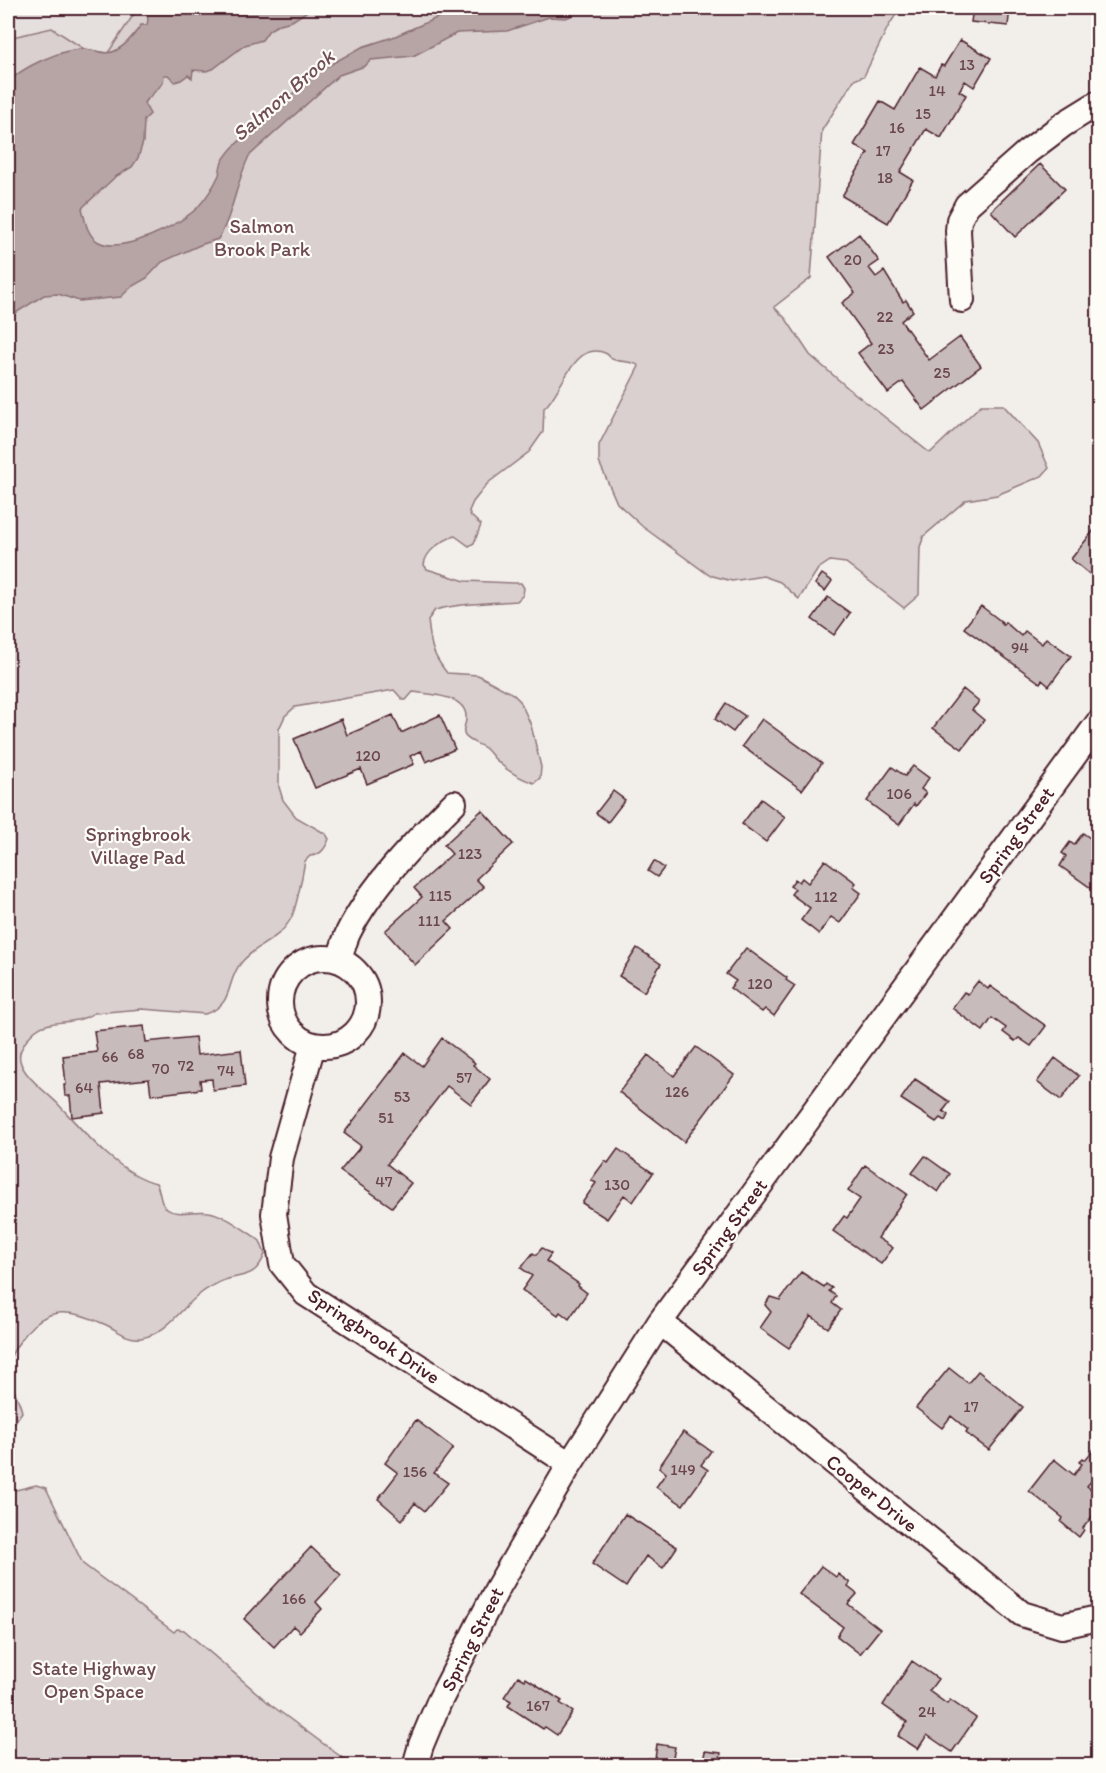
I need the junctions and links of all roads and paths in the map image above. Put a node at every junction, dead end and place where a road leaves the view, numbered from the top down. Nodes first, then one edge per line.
1 (1098, 104) edge
2 (962, 300) dead end
3 (1098, 723) edge
4 (454, 804) dead end
5 (339, 960) junction
6 (313, 1045) junction
7 (660, 1322) junction
8 (570, 1464) junction
9 (1098, 1618) edge
10 (415, 1766) edge

1 - 2 street
3 - 7 street, Spring Street
4 - 5 street
5 - 6 street
5 - 6 street
6 - 8 street, Springbrook Drive
7 - 8 street, Spring Street
7 - 9 street, Cooper Drive
8 - 10 street, Spring Street

